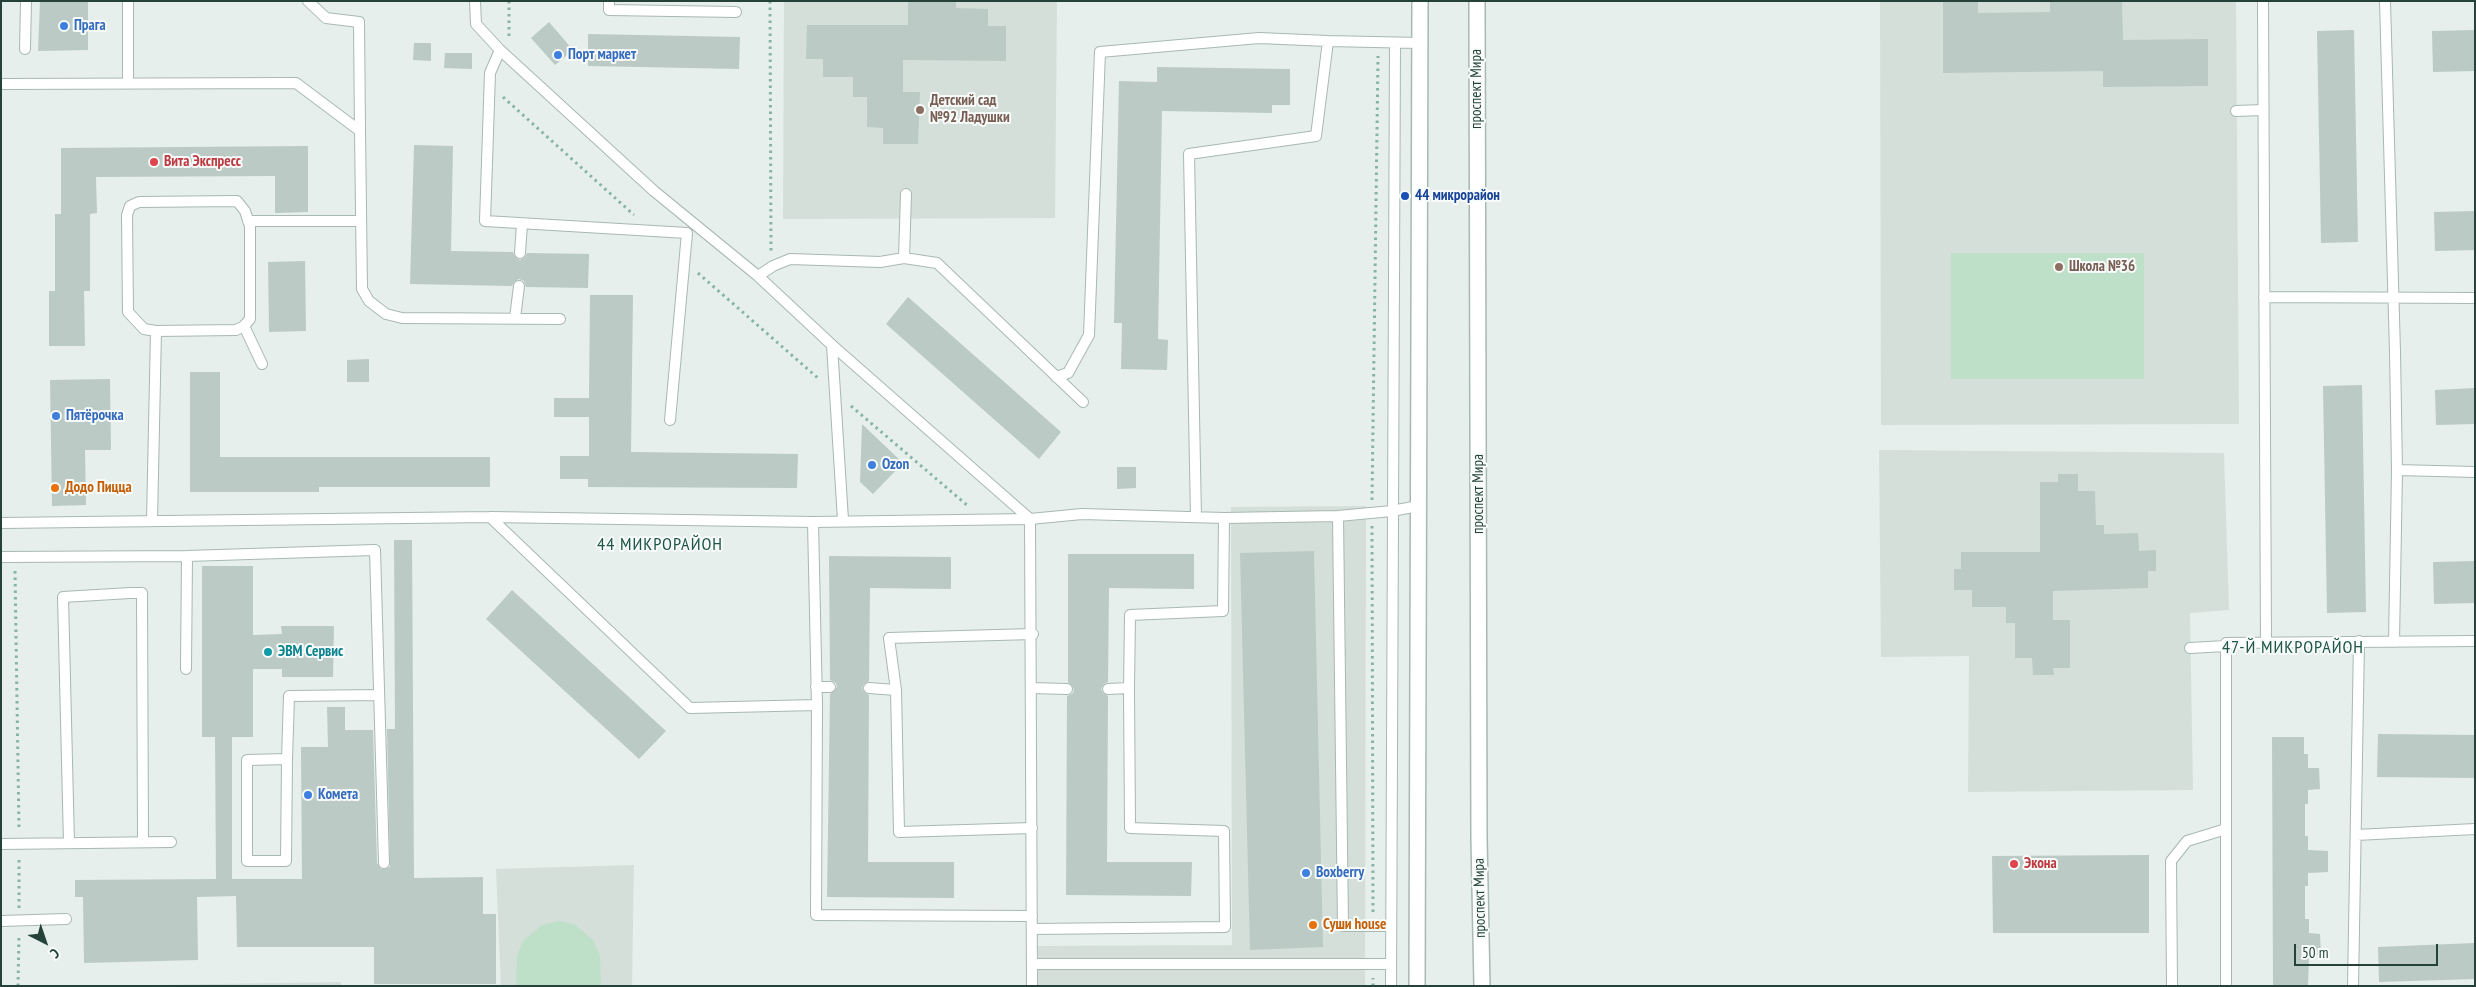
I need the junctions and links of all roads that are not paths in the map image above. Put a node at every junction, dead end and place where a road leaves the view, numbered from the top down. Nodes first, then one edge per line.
1 (26, 1) edge
2 (128, 1) edge
3 (308, 1) edge
4 (475, 1) edge
5 (609, 1) edge
6 (1420, 1) edge
7 (1476, 1) edge
8 (2263, 1) edge
9 (2385, 1) edge
10 (736, 12) dead end
11 (1328, 41) junction
12 (1395, 43) junction
13 (1420, 43) junction
14 (25, 49) dead end
15 (500, 50) junction
16 (128, 83) junction
17 (1, 84) edge
18 (2263, 110) junction
19 (2236, 111) dead end
20 (360, 131) junction
21 (906, 194) dead end
22 (248, 221) junction
23 (361, 221) junction
24 (522, 224) junction
25 (689, 228) junction
26 (520, 253) dead end
27 (904, 258) junction
28 (758, 276) junction
29 (519, 286) dead end
30 (2264, 298) junction
31 (2393, 298) junction
32 (2475, 298) edge
33 (515, 318) junction
34 (560, 319) dead end
35 (244, 326) junction
36 (156, 331) junction
37 (832, 346) junction
38 (262, 364) dead end
39 (1056, 377) junction
40 (1083, 402) dead end
41 (670, 420) dead end
42 (2397, 470) junction
43 (2475, 472) edge
44 (1418, 506) junction
45 (1392, 512) junction
46 (1338, 516) junction
47 (490, 517) junction
48 (1196, 517) junction
49 (1224, 518) junction
50 (843, 520) junction
51 (1030, 520) junction
52 (152, 521) junction
53 (813, 522) junction
54 (1, 523) edge
55 (187, 556) junction
56 (1, 557) edge
57 (1032, 634) junction
58 (2359, 641) junction
59 (2475, 641) edge
60 (2266, 642) junction
61 (2394, 642) junction
62 (2226, 646) junction
63 (2190, 648) dead end
64 (186, 669) dead end
65 (816, 687) junction
66 (830, 687) dead end
67 (869, 688) dead end
68 (1031, 688) junction
69 (1129, 688) junction
70 (1068, 689) dead end
71 (1108, 689) dead end
72 (896, 690) junction
73 (379, 695) junction
74 (817, 705) junction
75 (287, 759) junction
76 (1032, 828) junction
77 (2226, 829) junction
78 (2475, 829) edge
79 (2356, 835) junction
80 (143, 841) junction
81 (69, 842) junction
82 (171, 842) dead end
83 (1, 844) edge
84 (384, 863) dead end
85 (1032, 916) junction
86 (66, 919) dead end
87 (1, 921) edge
88 (1391, 926) junction
89 (1032, 929) junction
90 (1032, 964) junction
91 (1391, 964) junction
92 (1032, 986) edge
93 (1391, 986) edge
94 (1417, 986) edge
95 (1482, 986) edge
96 (2172, 986) edge
97 (2226, 986) edge
98 (2354, 986) edge

1 - 14 lane
2 - 16 lane
3 - 20 lane
4 - 15 lane
5 - 10 lane
6 - 13 street
7 - 95 street, проспект Мира
8 - 18 lane
9 - 31 lane
11 - 12 lane
11 - 39 lane
11 - 48 lane
12 - 13 lane
12 - 45 lane
13 - 44 street
15 - 24 lane
15 - 25 lane
16 - 17 lane
16 - 20 lane
18 - 19 lane
18 - 30 lane
20 - 23 lane
21 - 27 lane
22 - 23 lane
22 - 35 lane
22 - 36 lane
23 - 33 lane
24 - 25 lane
24 - 26 lane
25 - 28 lane
25 - 41 lane
27 - 28 lane
27 - 39 lane
28 - 37 lane
29 - 33 lane
30 - 31 lane
30 - 60 lane
31 - 32 lane
31 - 42 lane
33 - 34 lane
35 - 36 lane
35 - 38 lane
36 - 52 lane
37 - 50 lane
37 - 51 lane
39 - 40 lane
42 - 43 lane
42 - 61 lane
44 - 45 lane
44 - 94 street
45 - 46 lane
45 - 88 lane
46 - 49 lane
46 - 88 lane
47 - 52 lane
47 - 53 lane
47 - 74 lane
48 - 49 lane
48 - 51 lane
49 - 69 lane
50 - 51 lane
50 - 53 lane
51 - 57 lane
52 - 54 lane
53 - 65 lane
55 - 56 lane
55 - 64 lane
55 - 73 lane
57 - 68 lane
57 - 72 lane
58 - 60 lane
58 - 61 lane
58 - 79 lane
59 - 61 lane
60 - 62 lane
62 - 63 lane
62 - 77 lane
65 - 66 lane
65 - 74 lane
67 - 72 lane
68 - 70 lane
68 - 76 lane
69 - 71 lane
69 - 89 lane
72 - 76 lane
73 - 75 lane
73 - 84 lane
74 - 85 lane
75 - 75 lane
76 - 85 lane
77 - 96 lane
77 - 97 lane
78 - 79 lane
79 - 98 lane
80 - 81 lane
80 - 81 lane
80 - 82 lane
81 - 83 lane
85 - 89 lane
86 - 87 lane
88 - 91 lane
89 - 90 lane
90 - 91 lane
90 - 92 lane
91 - 93 lane

